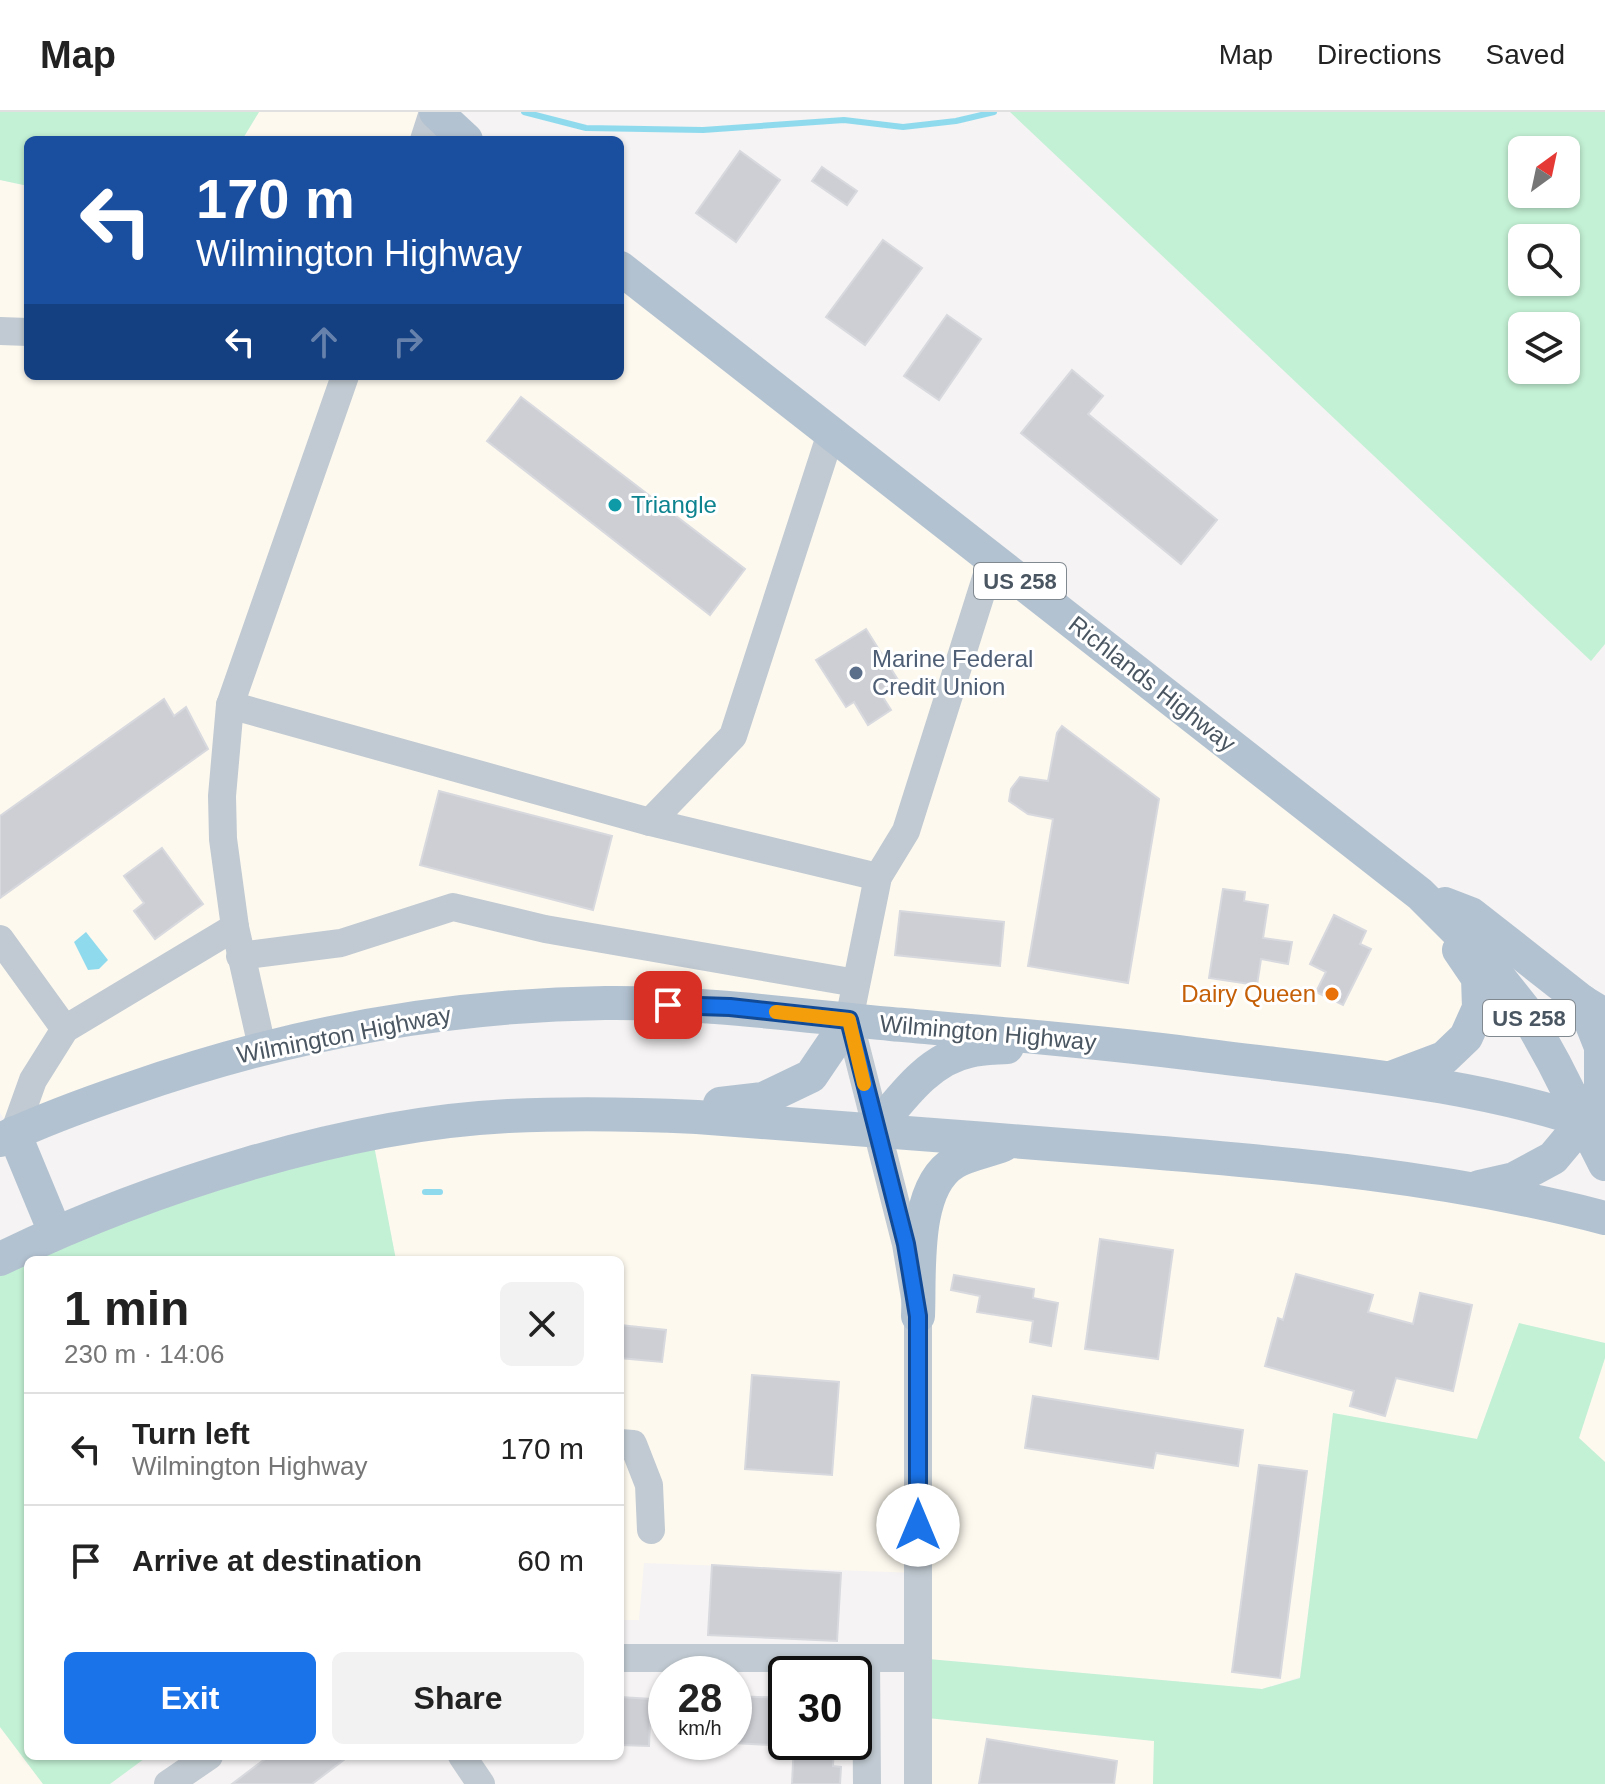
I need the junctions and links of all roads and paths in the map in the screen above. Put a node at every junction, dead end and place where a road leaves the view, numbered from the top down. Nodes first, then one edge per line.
1 (434, 112) edge
2 (425, 136) edge
3 (461, 136) edge
4 (624, 271) edge
5 (0, 331) edge
6 (24, 332) edge
7 (344, 380) edge
8 (831, 433) junction
9 (992, 559) junction
10 (230, 705) junction
11 (650, 822) junction
12 (878, 877) junction
13 (1420, 894) junction
14 (235, 927) junction
15 (0, 939) edge
16 (240, 956) junction
17 (856, 983) junction
18 (1594, 1009) edge
19 (849, 1020) junction
20 (65, 1029) junction
21 (1077, 1040) junction
22 (262, 1047) junction
23 (1390, 1079) junction
24 (642, 1114) junction
25 (1595, 1124) edge
26 (875, 1130) junction
27 (7, 1137) edge
28 (1014, 1141) junction
29 (1605, 1164) edge
30 (1470, 1189) junction
31 (1605, 1218) edge
32 (55, 1232) junction
33 (0, 1259) edge
34 (918, 1316) junction
35 (624, 1443) edge
36 (651, 1530) dead end
37 (624, 1658) edge
38 (768, 1658) edge
39 (872, 1658) edge
40 (917, 1658) junction
41 (203, 1760) edge
42 (465, 1760) edge
43 (867, 1760) edge
44 (168, 1784) edge
45 (481, 1784) edge
46 (867, 1784) edge
47 (918, 1784) edge

1 - 2 street
1 - 3 main road
4 - 8 main road, Richlands Highway / US 258
5 - 6 street
7 - 10 street
8 - 9 main road, Richlands Highway / US 258
8 - 11 street
9 - 12 street
9 - 13 main road, Richlands Highway / US 258
10 - 11 street
10 - 14 street
11 - 12 street
12 - 17 street
13 - 18 main road, Richlands Highway / US 258
13 - 23 main road
13 - 25 main road, Richlands Highway / US 258
14 - 16 street
14 - 20 street
15 - 20 street
16 - 17 street
16 - 22 street
17 - 19 street
18 - 25 main road
19 - 21 main road, Wilmington Highway
19 - 22 main road, Wilmington Highway
19 - 24 main road
19 - 26 street
20 - 27 street
21 - 23 main road, Wilmington Highway
21 - 26 main road
22 - 27 main road, Wilmington Highway
23 - 25 main road, Wilmington Highway
24 - 26 main road
24 - 32 main road
25 - 29 main road, Richlands Highway / US 258
25 - 30 main road
26 - 28 main road
26 - 34 street
27 - 32 main road
28 - 30 main road
28 - 34 main road
30 - 31 main road
32 - 33 main road
34 - 40 street
35 - 36 street
37 - 38 street
39 - 40 street
40 - 47 street
41 - 44 street
42 - 45 street
43 - 46 street

